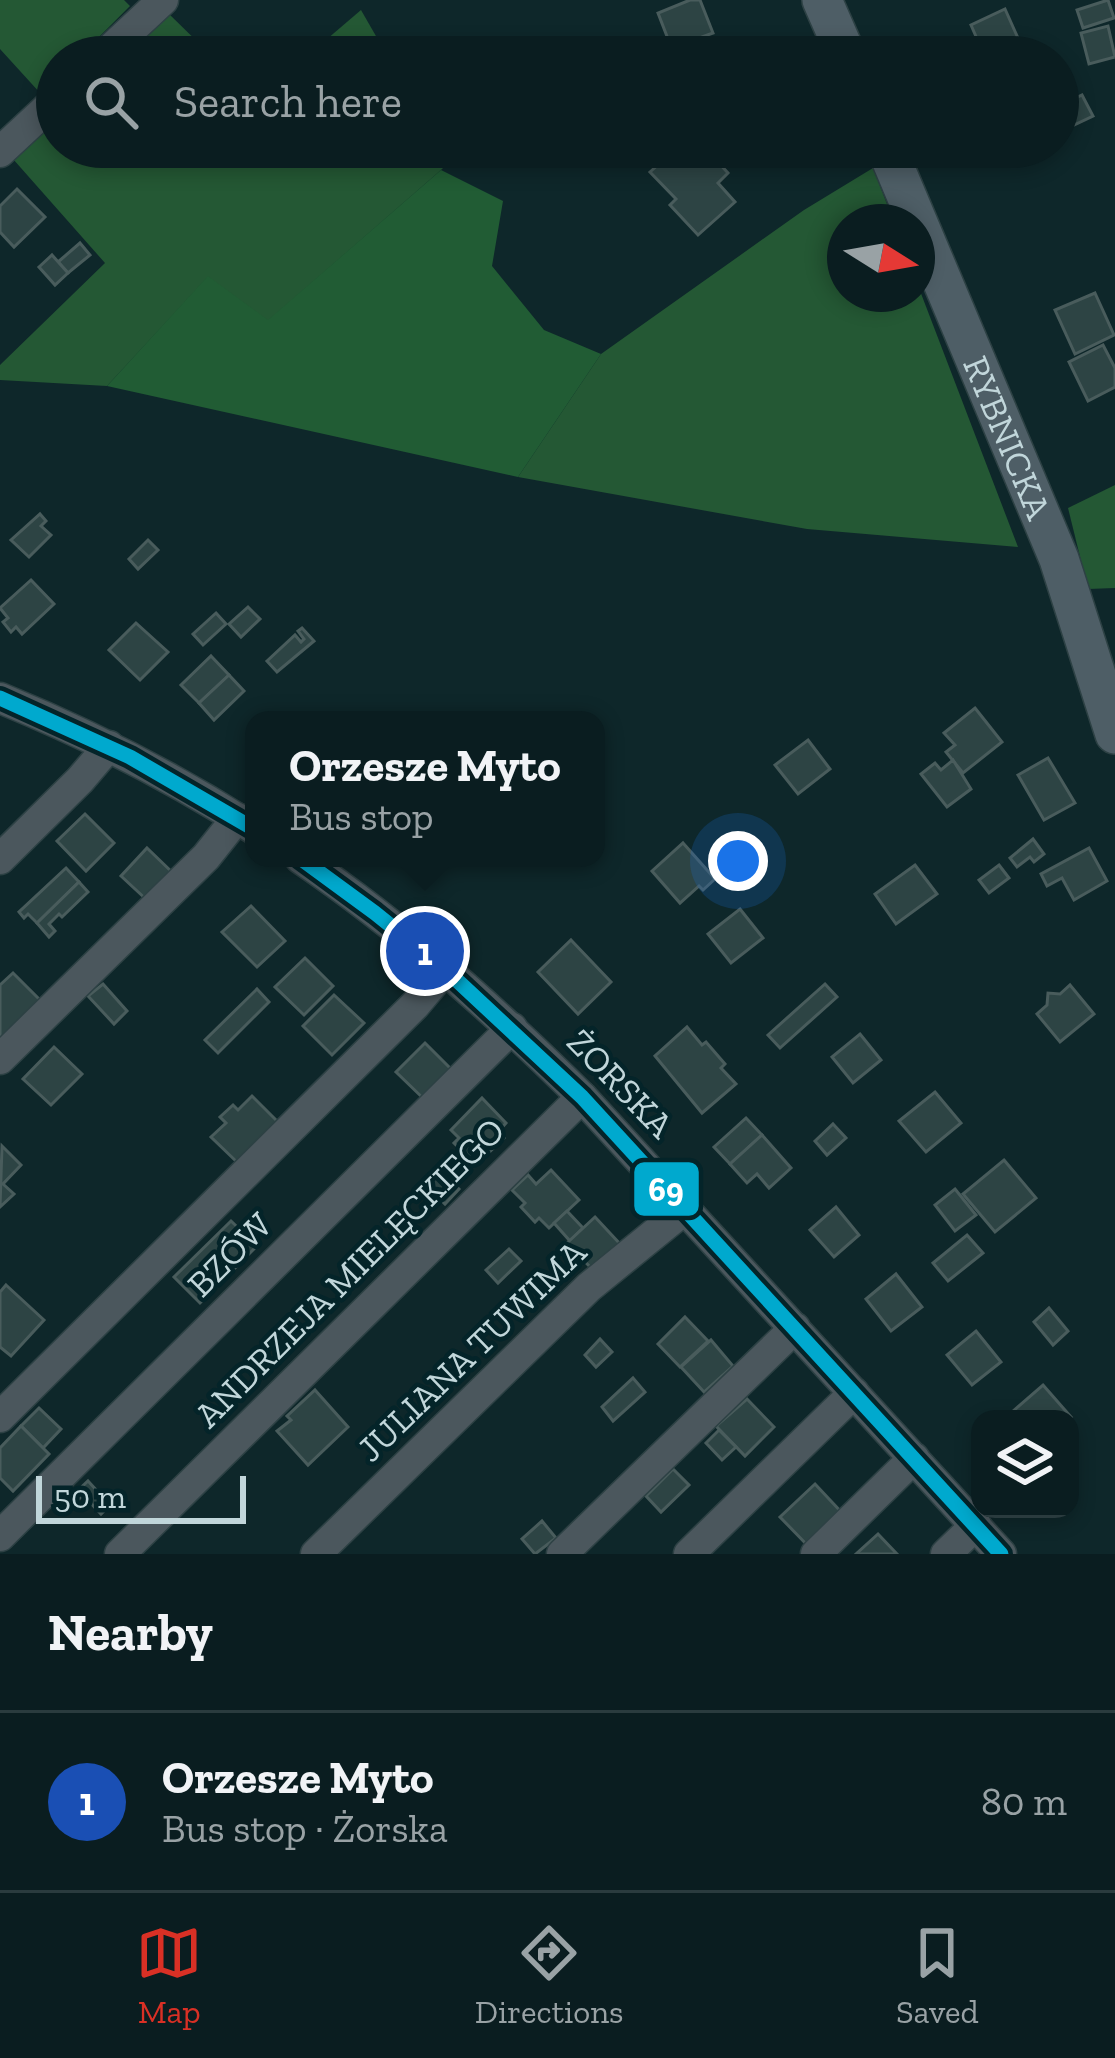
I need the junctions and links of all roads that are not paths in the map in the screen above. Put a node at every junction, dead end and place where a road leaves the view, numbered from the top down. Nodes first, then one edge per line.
1 (163, 0) edge
2 (822, 0) edge
3 (124, 36) edge
4 (838, 36) edge
5 (36, 119) edge
6 (0, 152) edge
7 (895, 168) edge
8 (0, 698) edge
9 (1115, 734) edge
10 (109, 746) junction
11 (245, 822) edge
12 (245, 824) edge
13 (0, 859) edge
14 (313, 867) edge
15 (446, 968) junction
16 (512, 1028) junction
17 (0, 1059) edge
18 (582, 1097) junction
19 (685, 1209) junction
20 (795, 1328) junction
21 (854, 1393) junction
22 (0, 1417) edge
23 (914, 1458) junction
24 (976, 1525) junction
25 (0, 1536) edge
26 (120, 1554) edge
27 (316, 1554) edge
28 (562, 1554) edge
29 (689, 1554) edge
30 (816, 1554) edge
31 (946, 1554) edge
32 (1001, 1554) edge

1 - 3 street
2 - 4 main road
5 - 6 street
7 - 9 main road, RYBNICKA
8 - 10 street
10 - 11 street
10 - 13 street
12 - 17 street
14 - 15 street, ŻORSKA
15 - 16 street, ŻORSKA
15 - 22 street
16 - 18 street, ŻORSKA
16 - 25 street, BZÓW
18 - 19 street, ŻORSKA
18 - 26 street, ANDRZEJA MIELĘCKIEGO
19 - 20 street, ŻORSKA
19 - 27 street, JULIANA TUWIMA
20 - 21 street, ŻORSKA
20 - 28 street
21 - 23 street, ŻORSKA
21 - 29 street
23 - 24 street, ŻORSKA
23 - 30 street
24 - 31 street
24 - 32 street, ŻORSKA

